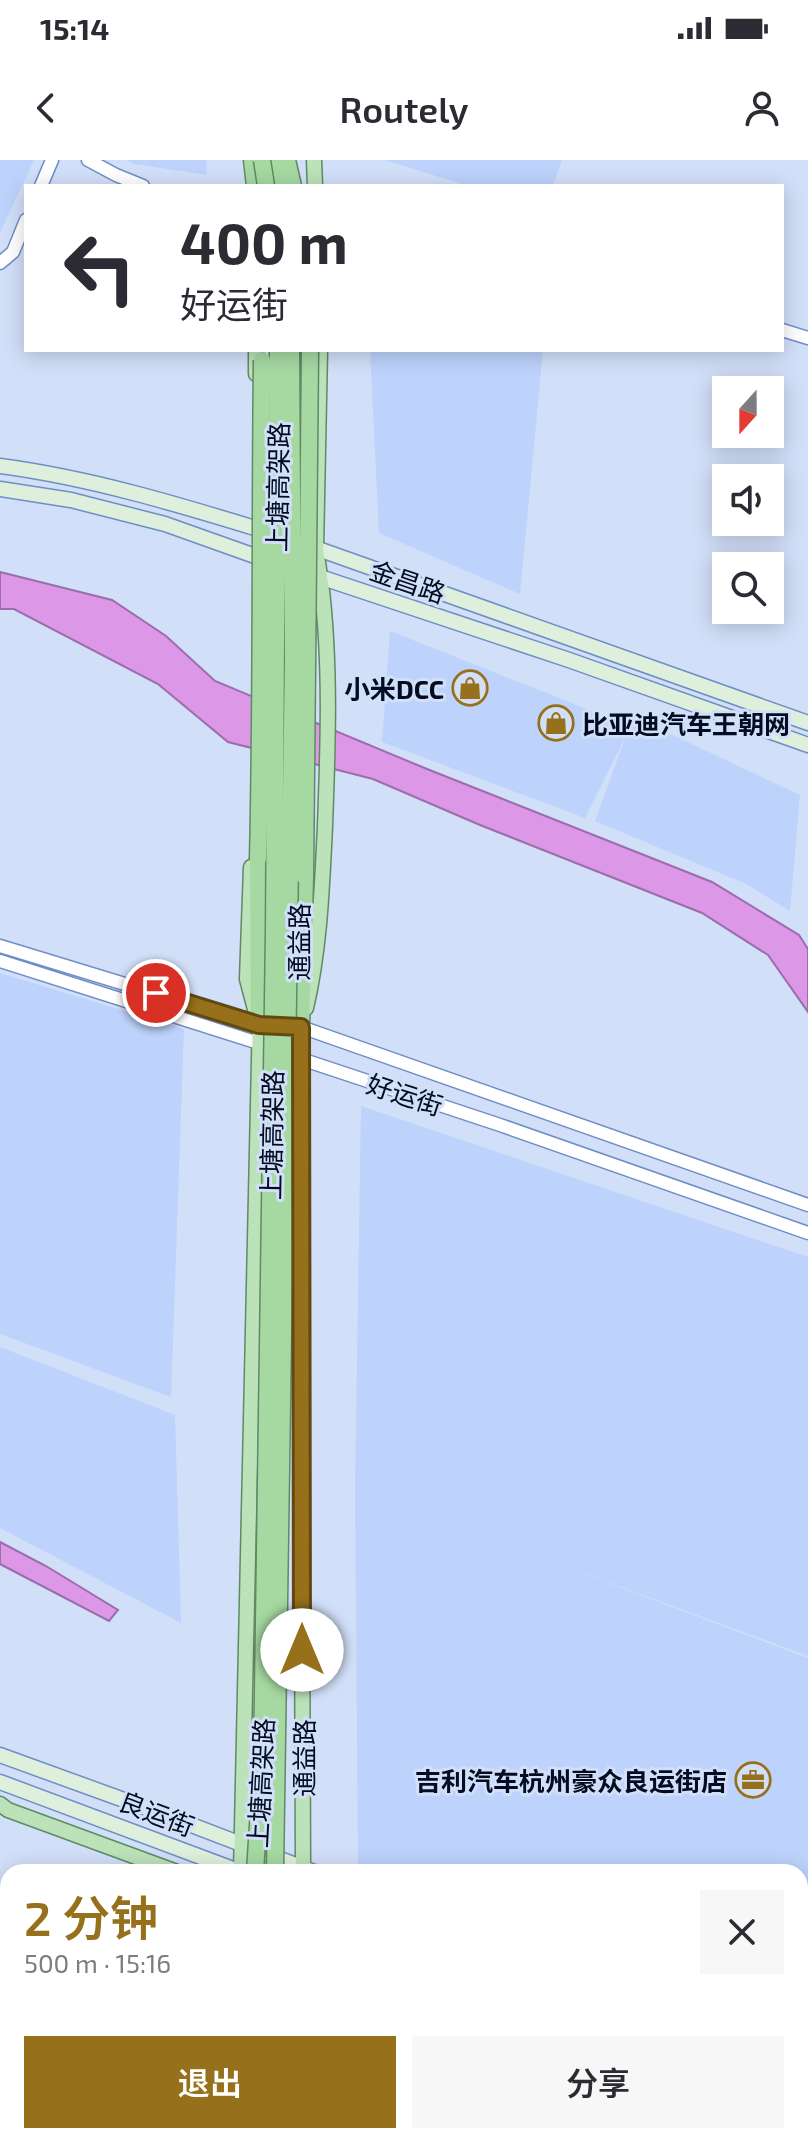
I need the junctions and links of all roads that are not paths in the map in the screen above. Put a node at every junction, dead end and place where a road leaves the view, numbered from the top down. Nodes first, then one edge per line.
1 (52, 160) edge
2 (88, 160) edge
3 (252, 160) edge
4 (262, 160) edge
5 (282, 160) edge
6 (314, 160) edge
7 (42, 184) edge
8 (139, 184) edge
9 (259, 184) edge
10 (260, 184) edge
11 (281, 184) edge
12 (292, 184) edge
13 (315, 184) edge
14 (24, 225) edge
15 (0, 263) edge
16 (784, 331) edge
17 (808, 338) edge
18 (259, 352) edge
19 (259, 352) edge
20 (275, 352) edge
21 (275, 352) edge
22 (291, 352) edge
23 (310, 352) edge
24 (320, 352) edge
25 (0, 466) edge
26 (0, 489) edge
27 (255, 528) junction
28 (271, 532) junction
29 (316, 549) junction
30 (254, 556) junction
31 (269, 561) junction
32 (320, 576) junction
33 (808, 723) edge
34 (808, 745) edge
35 (0, 946) edge
36 (0, 961) edge
37 (259, 1025) junction
38 (301, 1027) junction
39 (258, 1042) junction
40 (301, 1059) junction
41 (808, 1205) edge
42 (808, 1233) edge
43 (0, 1755) edge
44 (0, 1782) edge
45 (0, 1804) edge
46 (242, 1845) junction
47 (155, 1864) edge
48 (220, 1864) edge
49 (241, 1864) edge
50 (256, 1864) edge
51 (275, 1864) edge
52 (290, 1864) edge
53 (307, 1864) edge

1 - 7 street
2 - 8 street
3 - 9 highway
4 - 10 highway, bridge
5 - 11 highway
5 - 12 highway
6 - 13 main road
14 - 15 street
16 - 17 street
18 - 27 main road
19 - 37 highway, bridge
20 - 28 main road, 通益路
21 - 50 highway, 上塘高架路, bridge
22 - 51 highway, 上塘高架路, bridge
23 - 38 highway, bridge
24 - 29 main road, 通益路
25 - 27 main road, 金昌路
26 - 30 main road, 金昌路
27 - 28 main road, 金昌路
27 - 30 main road
28 - 29 main road, 金昌路
28 - 31 main road, 通益路
29 - 32 main road, 通益路
29 - 33 main road, 金昌路
30 - 31 main road, 金昌路
30 - 37 main road
31 - 32 main road, 金昌路
31 - 37 main road, 通益路
32 - 34 main road, 金昌路
32 - 38 main road
32 - 38 main road, 通益路, bridge
35 - 37 street, 好运街
36 - 39 street, 好运街
37 - 38 street, 好运街
37 - 39 main road, 通益路
38 - 40 main road, 通益路
38 - 41 street, 好运街
39 - 40 street, 好运街
39 - 46 main road, 通益路
40 - 42 street, 好运街
40 - 53 main road, 通益路
43 - 46 main road, 良运街
44 - 48 main road, 良运街
45 - 47 main road
46 - 49 main road, 通益路
46 - 52 main road, 良运街

